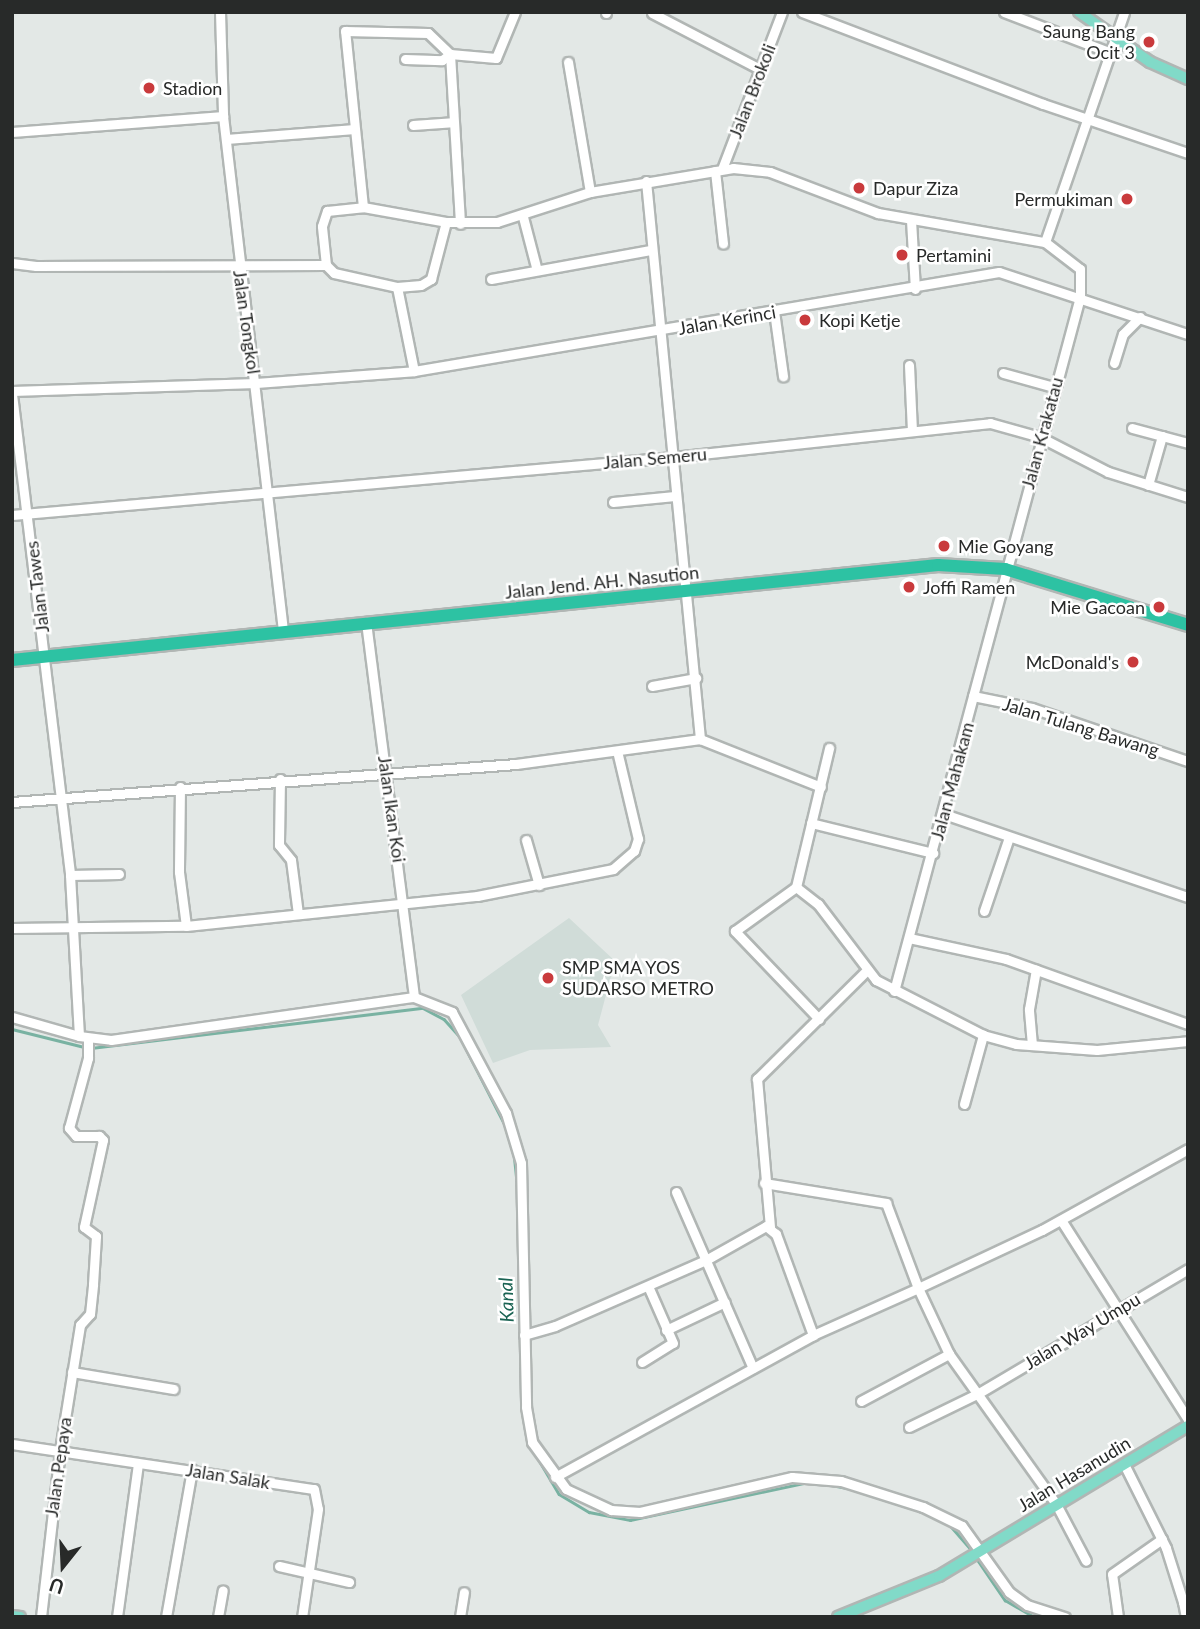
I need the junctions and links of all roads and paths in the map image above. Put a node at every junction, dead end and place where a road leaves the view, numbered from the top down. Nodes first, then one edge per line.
1 (214, 12) edge
2 (515, 12) edge
3 (782, 12) edge
4 (802, 12) edge
5 (1004, 12) edge
6 (1079, 12) edge
7 (1124, 12) edge
8 (220, 13) edge
9 (652, 13) edge
10 (1114, 40) junction
11 (1109, 52) junction
12 (450, 54) junction
13 (405, 59) dead end
14 (568, 62) dead end
15 (760, 69) junction
16 (1188, 79) edge
17 (223, 116) junction
18 (1088, 119) junction
19 (452, 122) junction
20 (413, 125) dead end
21 (355, 129) junction
22 (12, 132) edge
23 (226, 139) junction
24 (1188, 153) edge
25 (718, 170) junction
26 (646, 181) junction
27 (590, 192) junction
28 (363, 206) junction
29 (523, 217) junction
30 (911, 220) junction
31 (446, 222) junction
32 (460, 224) junction
33 (1045, 242) junction
34 (723, 244) dead end
35 (650, 250) junction
36 (12, 263) edge
37 (326, 265) junction
38 (239, 267) junction
39 (536, 267) junction
40 (491, 279) dead end
41 (397, 288) junction
42 (915, 289) junction
43 (1080, 297) junction
44 (774, 311) junction
45 (1139, 317) junction
46 (659, 331) junction
47 (1188, 334) edge
48 (1114, 363) dead end
49 (909, 365) dead end
50 (414, 372) junction
51 (1003, 373) dead end
52 (783, 376) dead end
53 (256, 383) junction
54 (1054, 387) junction
55 (12, 392) edge
56 (1132, 428) dead end
57 (912, 431) junction
58 (1162, 436) junction
59 (1040, 437) junction
60 (1188, 443) edge
61 (673, 457) junction
62 (1149, 485) junction
63 (267, 490) junction
64 (675, 496) junction
65 (1188, 497) edge
66 (613, 502) dead end
67 (28, 514) junction
68 (12, 515) edge
69 (1005, 569) junction
70 (684, 592) junction
71 (366, 622) junction
72 (1188, 625) edge
73 (283, 631) junction
74 (45, 656) junction
75 (12, 660) edge
76 (696, 678) junction
77 (652, 686) dead end
78 (973, 696) junction
79 (700, 739) junction
80 (830, 748) dead end
81 (617, 751) junction
82 (1188, 761) edge
83 (386, 773) junction
84 (280, 779) junction
85 (180, 787) junction
86 (821, 787) junction
87 (61, 799) junction
88 (12, 802) edge
89 (944, 814) junction
90 (811, 823) junction
91 (1009, 837) junction
92 (526, 840) dead end
93 (933, 853) junction
94 (119, 874) dead end
95 (70, 875) junction
96 (539, 885) junction
97 (796, 887) junction
98 (1188, 897) edge
99 (404, 903) junction
100 (984, 911) dead end
101 (298, 914) junction
102 (75, 926) junction
103 (186, 926) junction
104 (12, 928) edge
105 (909, 938) junction
106 (867, 970) junction
107 (1036, 970) junction
108 (894, 991) junction
109 (414, 997) junction
110 (12, 1017) edge
111 (819, 1019) junction
112 (1188, 1024) edge
113 (983, 1035) junction
114 (85, 1038) junction
115 (1188, 1041) edge
116 (1032, 1045) junction
117 (88, 1058) joint
118 (964, 1104) dead end
119 (1188, 1149) edge
120 (764, 1183) junction
121 (676, 1192) dead end
122 (1061, 1220) junction
123 (770, 1227) junction
124 (704, 1261) junction
125 (1188, 1269) edge
126 (648, 1286) junction
127 (918, 1287) junction
128 (724, 1302) junction
129 (1118, 1308) junction
130 (666, 1330) junction
131 (524, 1335) junction
132 (813, 1335) junction
133 (949, 1354) junction
134 (642, 1362) dead end
135 (753, 1368) junction
136 (72, 1372) junction
137 (174, 1389) dead end
138 (977, 1394) junction
139 (861, 1401) dead end
140 (1188, 1419) edge
141 (1188, 1426) edge
142 (909, 1427) dead end
143 (12, 1444) edge
144 (60, 1450) junction
145 (138, 1464) junction
146 (1124, 1464) junction
147 (192, 1469) junction
148 (555, 1476) junction
149 (1056, 1504) junction
150 (1162, 1539) junction
151 (980, 1551) junction
152 (1086, 1561) dead end
153 (279, 1566) dead end
154 (309, 1574) junction
155 (349, 1582) dead end
156 (223, 1590) dead end
157 (464, 1592) dead end
158 (1185, 1600) edge
159 (12, 1616) edge
160 (20, 1617) edge
161 (41, 1617) edge
162 (117, 1617) edge
163 (166, 1617) edge
164 (218, 1617) edge
165 (302, 1617) edge
166 (460, 1617) edge
167 (838, 1617) edge
168 (1065, 1617) edge
169 (1118, 1617) edge
170 (1186, 1617) edge

1 - 8 street
2 - 12 street
3 - 15 street, Jalan Brokoli
4 - 18 street
5 - 11 street
6 - 10 main road
7 - 10 street
8 - 17 street, Jalan Tongkol
9 - 15 street
10 - 11 street
10 - 16 main road
11 - 18 street
12 - 13 street
12 - 19 street
12 - 21 street
14 - 27 street
15 - 25 street, Jalan Brokoli
17 - 22 street
17 - 23 street, Jalan Tongkol
18 - 24 street
18 - 33 street
19 - 20 street
19 - 32 street
21 - 23 street
21 - 28 street
23 - 38 street, Jalan Tongkol
25 - 26 street
25 - 30 street
25 - 34 street
26 - 27 street
26 - 35 street
27 - 29 street
28 - 31 street
28 - 37 street
29 - 32 street
29 - 39 street
30 - 33 street
30 - 42 street
31 - 32 street
31 - 41 street
33 - 43 street
35 - 39 street
35 - 46 street
36 - 38 street
37 - 38 street
37 - 41 street
38 - 53 street, Jalan Tongkol
39 - 40 street
41 - 50 street
42 - 43 street, Jalan Kerinci
42 - 44 street, Jalan Kerinci
43 - 45 street, Jalan Kerinci
43 - 54 street, Jalan Krakatau
44 - 46 street, Jalan Kerinci
44 - 52 street
45 - 47 street, Jalan Kerinci
45 - 48 street
46 - 50 street, Jalan Kerinci
46 - 61 street
49 - 57 street
50 - 53 street, Jalan Kerinci
51 - 54 street
53 - 55 street, Jalan Kerinci
53 - 63 street, Jalan Tongkol
54 - 59 street, Jalan Krakatau
55 - 67 street, Jalan Tawes
56 - 58 street
57 - 59 street, Jalan Semeru
57 - 61 street, Jalan Semeru
58 - 60 street
58 - 62 street
59 - 62 street, Jalan Semeru
59 - 69 street, Jalan Krakatau
61 - 63 street, Jalan Semeru
61 - 64 street
62 - 65 street, Jalan Semeru
63 - 67 street, Jalan Semeru
63 - 73 street, Jalan Tongkol
64 - 66 street
64 - 70 street
67 - 68 street, Jalan Semeru
67 - 74 street, Jalan Tawes
69 - 70 highway, Jalan Jend. AH. Nasution
69 - 72 highway, Jalan Jend. AH. Nasution
69 - 78 street, Jalan Mahakam
70 - 71 highway, Jalan Jend. AH. Nasution
70 - 76 street
71 - 73 highway, Jalan Jend. AH. Nasution
71 - 83 street, Jalan Ikan Koi
73 - 74 highway, Jalan Jend. AH. Nasution
74 - 75 highway, Jalan Jend. AH. Nasution
74 - 87 street, Jalan Tawes
76 - 77 street
76 - 79 street
78 - 82 street, Jalan Tulang Bawang
78 - 89 street, Jalan Mahakam
79 - 81 street
79 - 86 street
80 - 86 street
81 - 83 street
81 - 96 street
83 - 84 street
83 - 99 street, Jalan Ikan Koi
84 - 85 street
84 - 101 street
85 - 87 street
85 - 103 street
86 - 90 street
87 - 88 street
87 - 95 street, Jalan Tawes
89 - 91 street
89 - 93 street, Jalan Mahakam
90 - 93 street
90 - 97 street
91 - 98 street
91 - 100 street
92 - 96 street
93 - 105 street, Jalan Mahakam
94 - 95 street
95 - 102 street, Jalan Tawes
96 - 99 street
97 - 106 street
97 - 111 street
99 - 101 street
99 - 109 street, Jalan Ikan Koi
101 - 103 street
102 - 103 street
102 - 104 street
102 - 114 street, Jalan Tawes
105 - 107 street
105 - 108 street, Jalan Mahakam
106 - 108 street
106 - 111 street
107 - 112 street
107 - 116 street
108 - 113 street
109 - 114 street
109 - 131 street
110 - 114 street
111 - 120 street
113 - 116 street
113 - 118 street
114 - 117 street, Jalan Tawes
115 - 116 street
117 - 136 street, Jalan Pepaya
119 - 122 street
120 - 123 street
120 - 127 street
121 - 124 street
122 - 127 street
122 - 129 street
123 - 124 street
123 - 132 street
124 - 126 street
124 - 128 street
125 - 129 street, Jalan Way Umpu
126 - 130 street
126 - 131 street
127 - 132 street
127 - 133 street
128 - 130 street
128 - 135 street
129 - 138 street, Jalan Way Umpu
129 - 140 street
130 - 134 street
131 - 148 street
132 - 135 street
133 - 138 street
133 - 139 street
135 - 148 street
136 - 137 street
136 - 144 street, Jalan Pepaya
138 - 142 street, Jalan Way Umpu
138 - 149 street
141 - 146 main road, Jalan Hasanudin
143 - 144 street, Jalan Salak
144 - 145 street, Jalan Salak
144 - 161 street, Jalan Pepaya
145 - 147 street, Jalan Salak
145 - 162 street
146 - 149 main road, Jalan Hasanudin
146 - 150 street
147 - 154 street, Jalan Salak
147 - 163 street
148 - 151 street
149 - 151 main road, Jalan Hasanudin
149 - 152 street
150 - 158 street
150 - 169 street
151 - 167 main road, Jalan Hasanudin
151 - 168 street
153 - 154 street
154 - 155 street
154 - 165 street, Jalan Salak
156 - 164 street
157 - 166 street
158 - 170 street
159 - 160 main road

